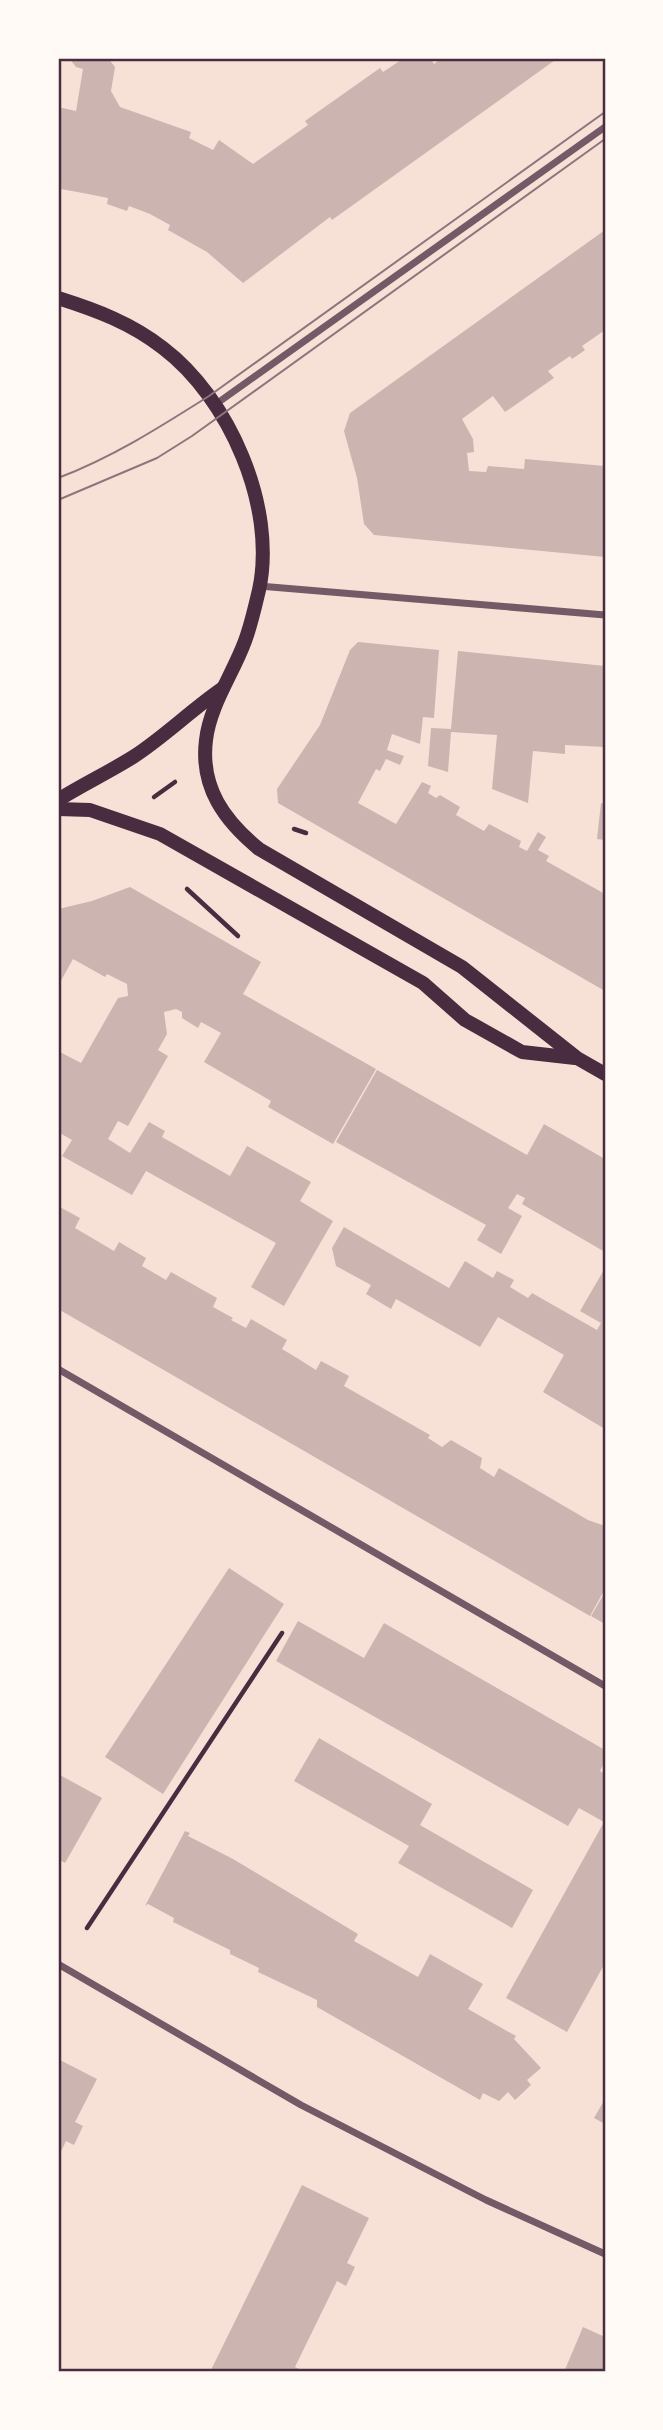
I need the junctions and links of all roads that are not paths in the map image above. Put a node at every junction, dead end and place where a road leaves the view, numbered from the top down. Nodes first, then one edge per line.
1 (605, 127) edge
2 (58, 298) edge
3 (216, 404) junction
4 (259, 586) junction
5 (605, 615) edge
6 (223, 688) junction
7 (58, 800) edge
8 (58, 809) edge
9 (577, 1058) junction
10 (605, 1074) edge
11 (58, 1369) edge
12 (605, 1686) edge
13 (58, 1964) edge
14 (605, 2254) edge

1 - 3 street
2 - 3 main road
3 - 4 main road
4 - 5 street
4 - 6 main road
6 - 7 main road
6 - 9 main road
8 - 9 main road
9 - 10 main road
11 - 12 street
13 - 14 street

